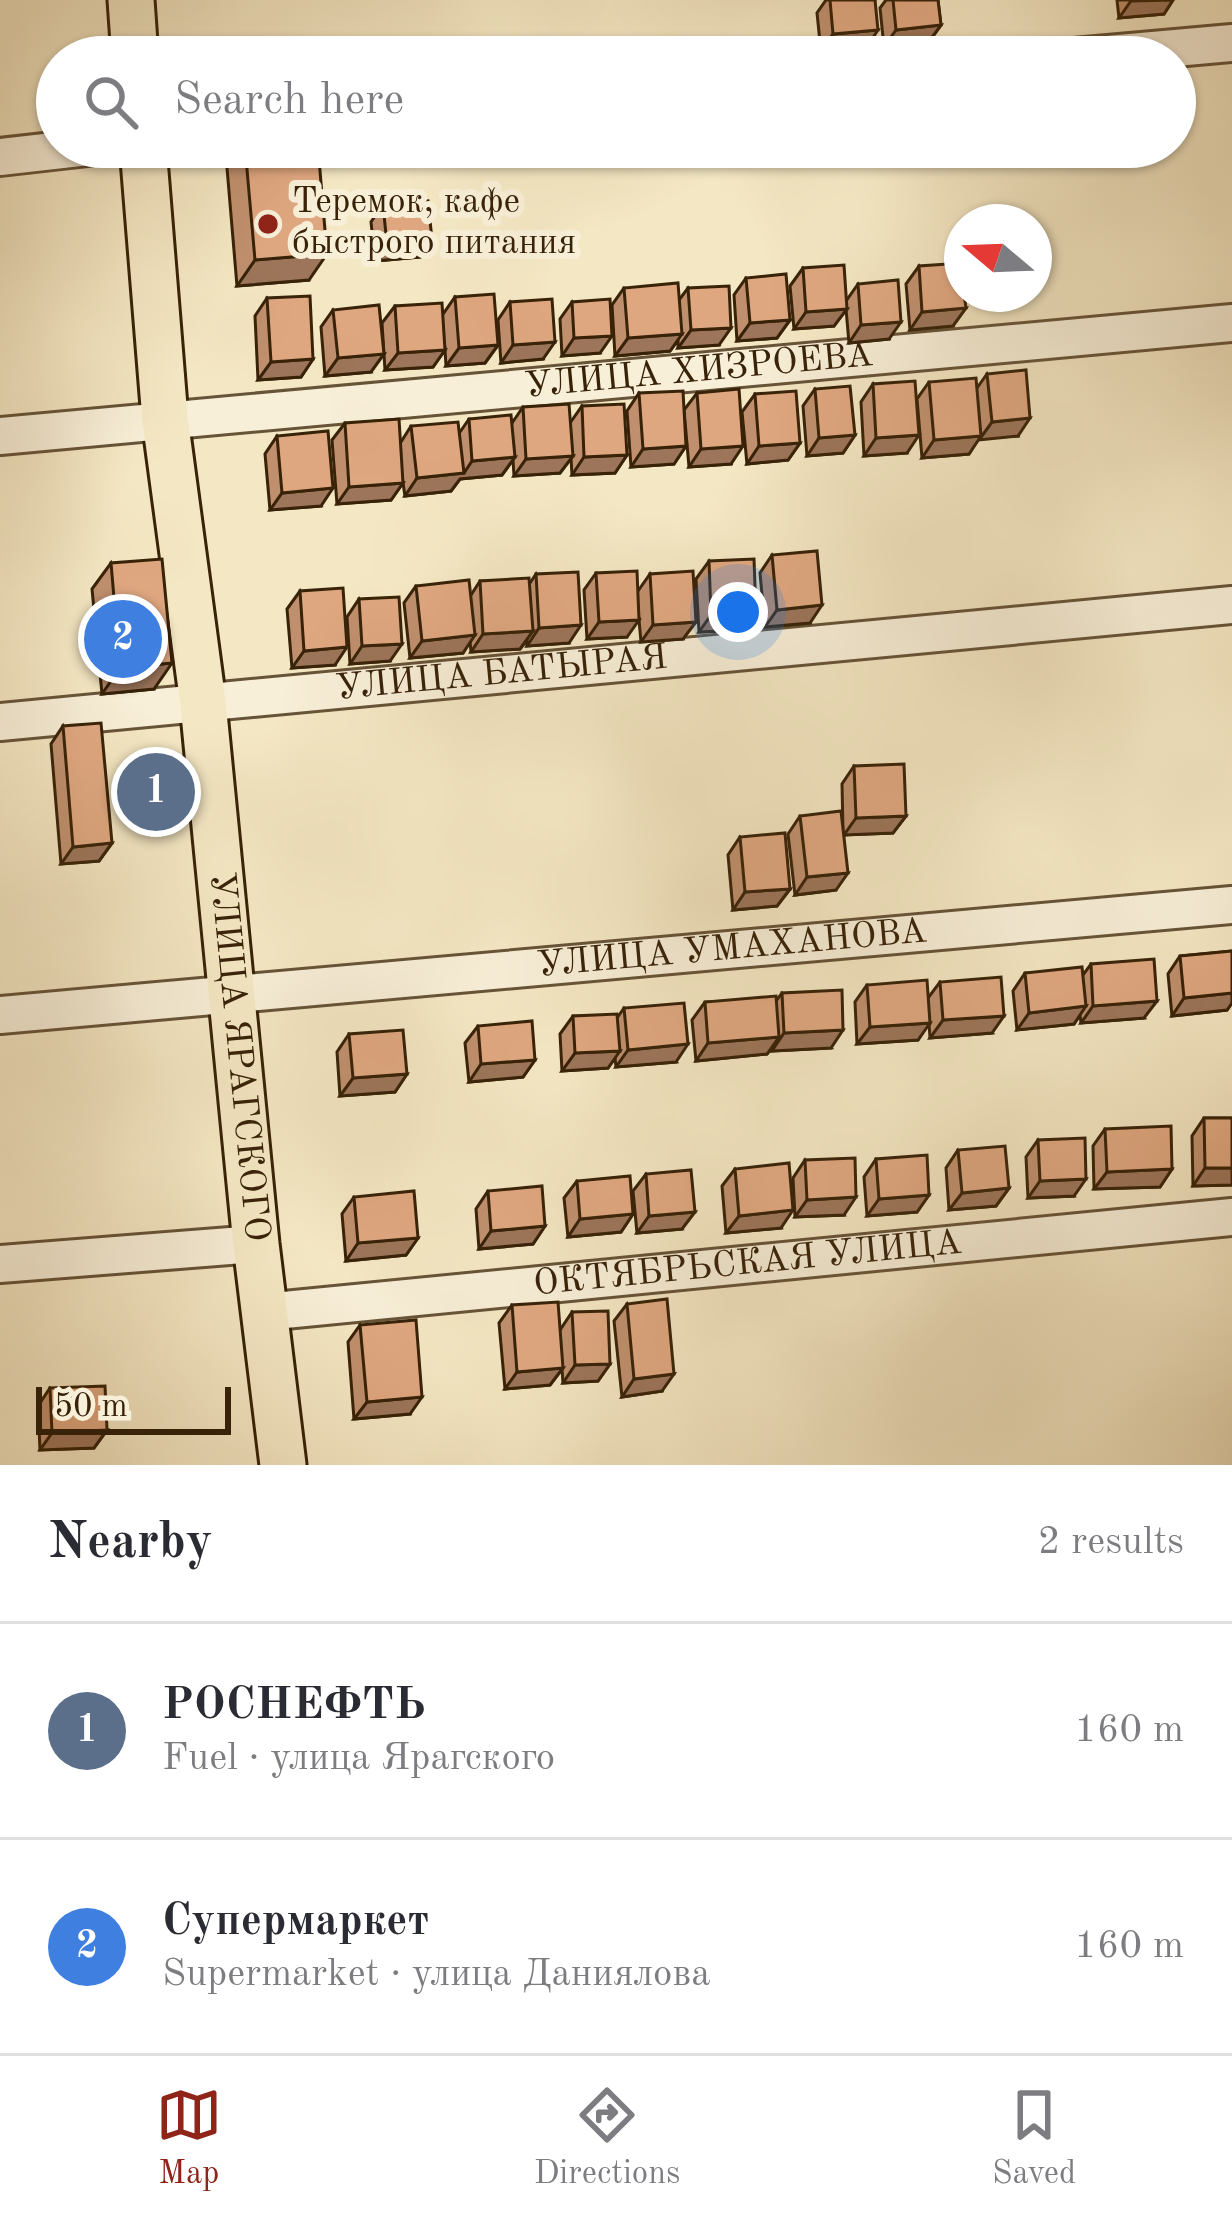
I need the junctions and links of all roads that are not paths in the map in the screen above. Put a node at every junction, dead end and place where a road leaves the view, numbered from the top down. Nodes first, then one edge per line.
1 (130, 0) edge
2 (133, 36) edge
3 (1232, 43) edge
4 (1196, 46) edge
5 (36, 153) edge
6 (0, 157) edge
7 (144, 168) edge
8 (1232, 323) edge
9 (165, 419) junction
10 (0, 436) edge
11 (1232, 605) edge
12 (203, 703) junction
13 (0, 722) edge
14 (1232, 905) edge
15 (233, 994) junction
16 (0, 1015) edge
17 (1232, 1217) edge
18 (256, 1244) junction
19 (0, 1264) edge
20 (264, 1312) junction
21 (283, 1465) edge

1 - 2 main road
3 - 4 street
5 - 6 street
7 - 9 main road, УЛИЦА ЯРАГСКОГО
8 - 9 street, УЛИЦА ХИЗРОЕВА
9 - 10 street, УЛИЦА ХИЗРОЕВА
9 - 12 main road, УЛИЦА ЯРАГСКОГО
11 - 12 street, УЛИЦА БАТЫРАЯ
12 - 13 street, УЛИЦА БАТЫРАЯ
12 - 15 main road, УЛИЦА ЯРАГСКОГО
14 - 15 street, УЛИЦА УМАХАНОВА
15 - 16 street, УЛИЦА УМАХАНОВА
15 - 18 main road, УЛИЦА ЯРАГСКОГО
17 - 20 street, ОКТЯБРЬСКАЯ УЛИЦА
18 - 19 street
18 - 20 main road, УЛИЦА ЯРАГСКОГО
20 - 21 main road, УЛИЦА ЯРАГСКОГО

